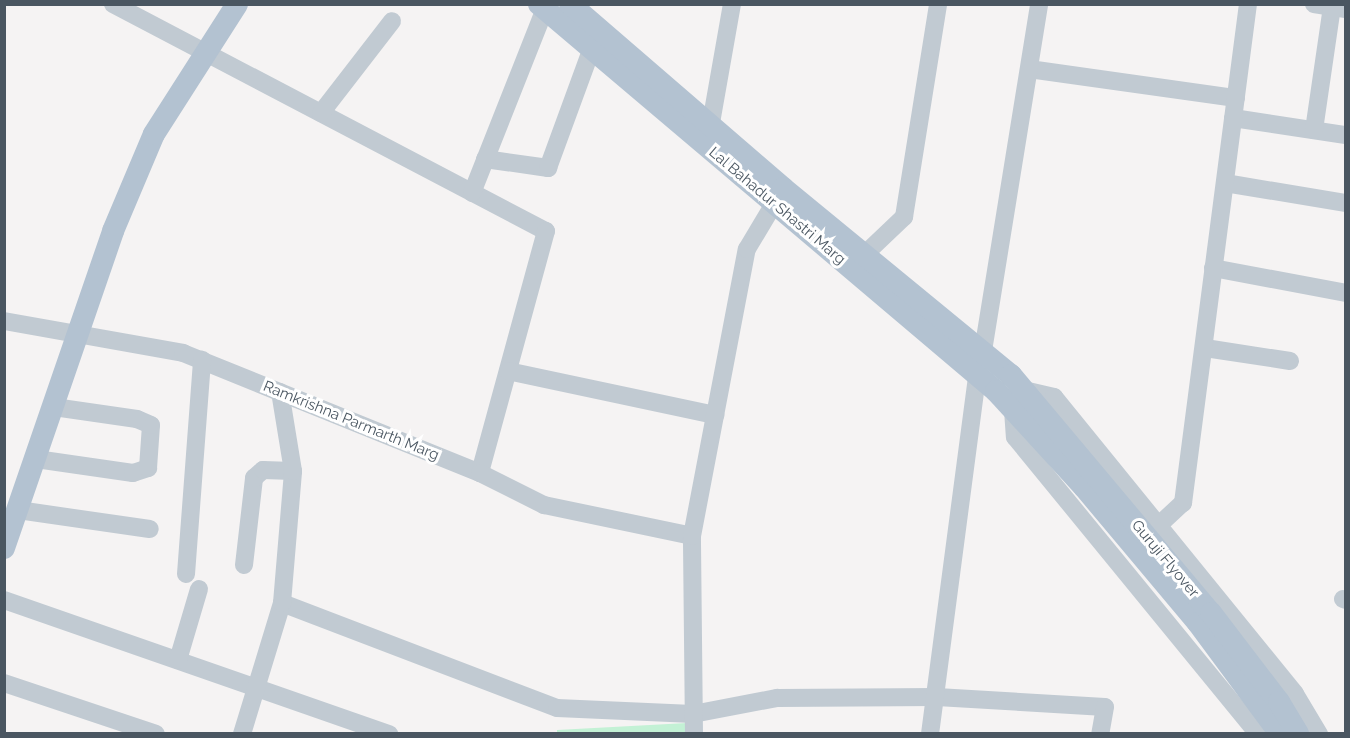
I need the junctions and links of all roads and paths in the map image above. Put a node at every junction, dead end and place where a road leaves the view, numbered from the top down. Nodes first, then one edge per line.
1 (113, 4) edge
2 (237, 4) edge
3 (570, 4) edge
4 (732, 4) edge
5 (938, 4) edge
6 (1039, 4) edge
7 (1248, 4) edge
8 (1314, 4) edge
9 (542, 7) edge
10 (1339, 8) edge
11 (392, 21) dead end
12 (592, 48) junction
13 (205, 52) junction
14 (1029, 69) junction
15 (1236, 98) junction
16 (321, 113) junction
17 (1233, 118) junction
18 (711, 123) junction
19 (1314, 130) junction
20 (1346, 135) edge
21 (485, 159) junction
22 (1225, 183) junction
23 (472, 193) junction
24 (777, 196) junction
25 (1346, 203) edge
26 (865, 254) junction
27 (1214, 268) junction
28 (1346, 293) edge
29 (4, 321) edge
30 (78, 334) junction
31 (1205, 348) junction
32 (983, 351) junction
33 (202, 360) junction
34 (1290, 361) dead end
35 (508, 371) junction
36 (977, 375) junction
37 (280, 392) junction
38 (1018, 400) junction
39 (54, 407) junction
40 (715, 415) junction
41 (1041, 426) junction
42 (36, 459) junction
43 (293, 471) junction
44 (480, 473) junction
45 (18, 510) junction
46 (1158, 525) junction
47 (150, 530) dead end
48 (692, 536) junction
49 (4, 548) edge
50 (244, 565) dead end
51 (186, 574) dead end
52 (199, 589) dead end
53 (4, 600) edge
54 (282, 603) junction
55 (178, 660) junction
56 (4, 683) edge
57 (256, 687) junction
58 (937, 697) junction
59 (693, 714) junction
60 (156, 734) edge
61 (242, 734) edge
62 (389, 734) edge
63 (694, 734) edge
64 (930, 734) edge
65 (1100, 734) edge
66 (1258, 734) edge
67 (1280, 734) edge
68 (1299, 734) edge
69 (1319, 734) edge

1 - 13 street
2 - 13 main road
3 - 18 main road, Lal Bahadur Shastri Marg
4 - 18 street
5 - 26 street
6 - 14 street
7 - 15 street
8 - 10 street
9 - 12 main road, Lal Bahadur Shastri Marg
9 - 21 street
10 - 19 street
11 - 16 street
12 - 21 street
12 - 24 main road, Lal Bahadur Shastri Marg
13 - 16 street
13 - 30 main road
14 - 15 street
14 - 32 street
15 - 17 street
16 - 23 street
17 - 19 street
17 - 22 street
18 - 24 main road, Lal Bahadur Shastri Marg
19 - 20 street
21 - 23 street
22 - 25 street
22 - 27 street
23 - 35 street
24 - 26 main road, Lal Bahadur Shastri Marg
24 - 36 main road, Lal Bahadur Shastri Marg
24 - 40 street
26 - 32 main road, Lal Bahadur Shastri Marg
27 - 28 street
27 - 31 street
29 - 30 street, Ramkrishna Parmarth Marg
30 - 33 street, Ramkrishna Parmarth Marg
30 - 39 main road
31 - 34 street
31 - 46 street
32 - 38 main road, Lal Bahadur Shastri Marg
33 - 37 street, Ramkrishna Parmarth Marg
33 - 51 street
35 - 40 street
35 - 44 street
36 - 38 main road, Lal Bahadur Shastri Marg
36 - 58 street
37 - 43 street
37 - 44 street, Ramkrishna Parmarth Marg
38 - 41 main road, Guruji Flyover
38 - 46 street
38 - 66 street
39 - 42 main road
39 - 42 street
40 - 48 street
41 - 67 main road, Guruji Flyover
41 - 68 main road, Guruji Flyover
42 - 45 main road
43 - 50 street
43 - 54 street
44 - 48 street, Ramkrishna Parmarth Marg
45 - 47 street
45 - 49 main road
46 - 69 street
48 - 59 street
52 - 55 street
53 - 55 street
54 - 57 street
54 - 59 street
55 - 57 street
56 - 60 street
57 - 61 street
57 - 62 street
58 - 59 street
58 - 64 street
58 - 65 street
59 - 63 street

